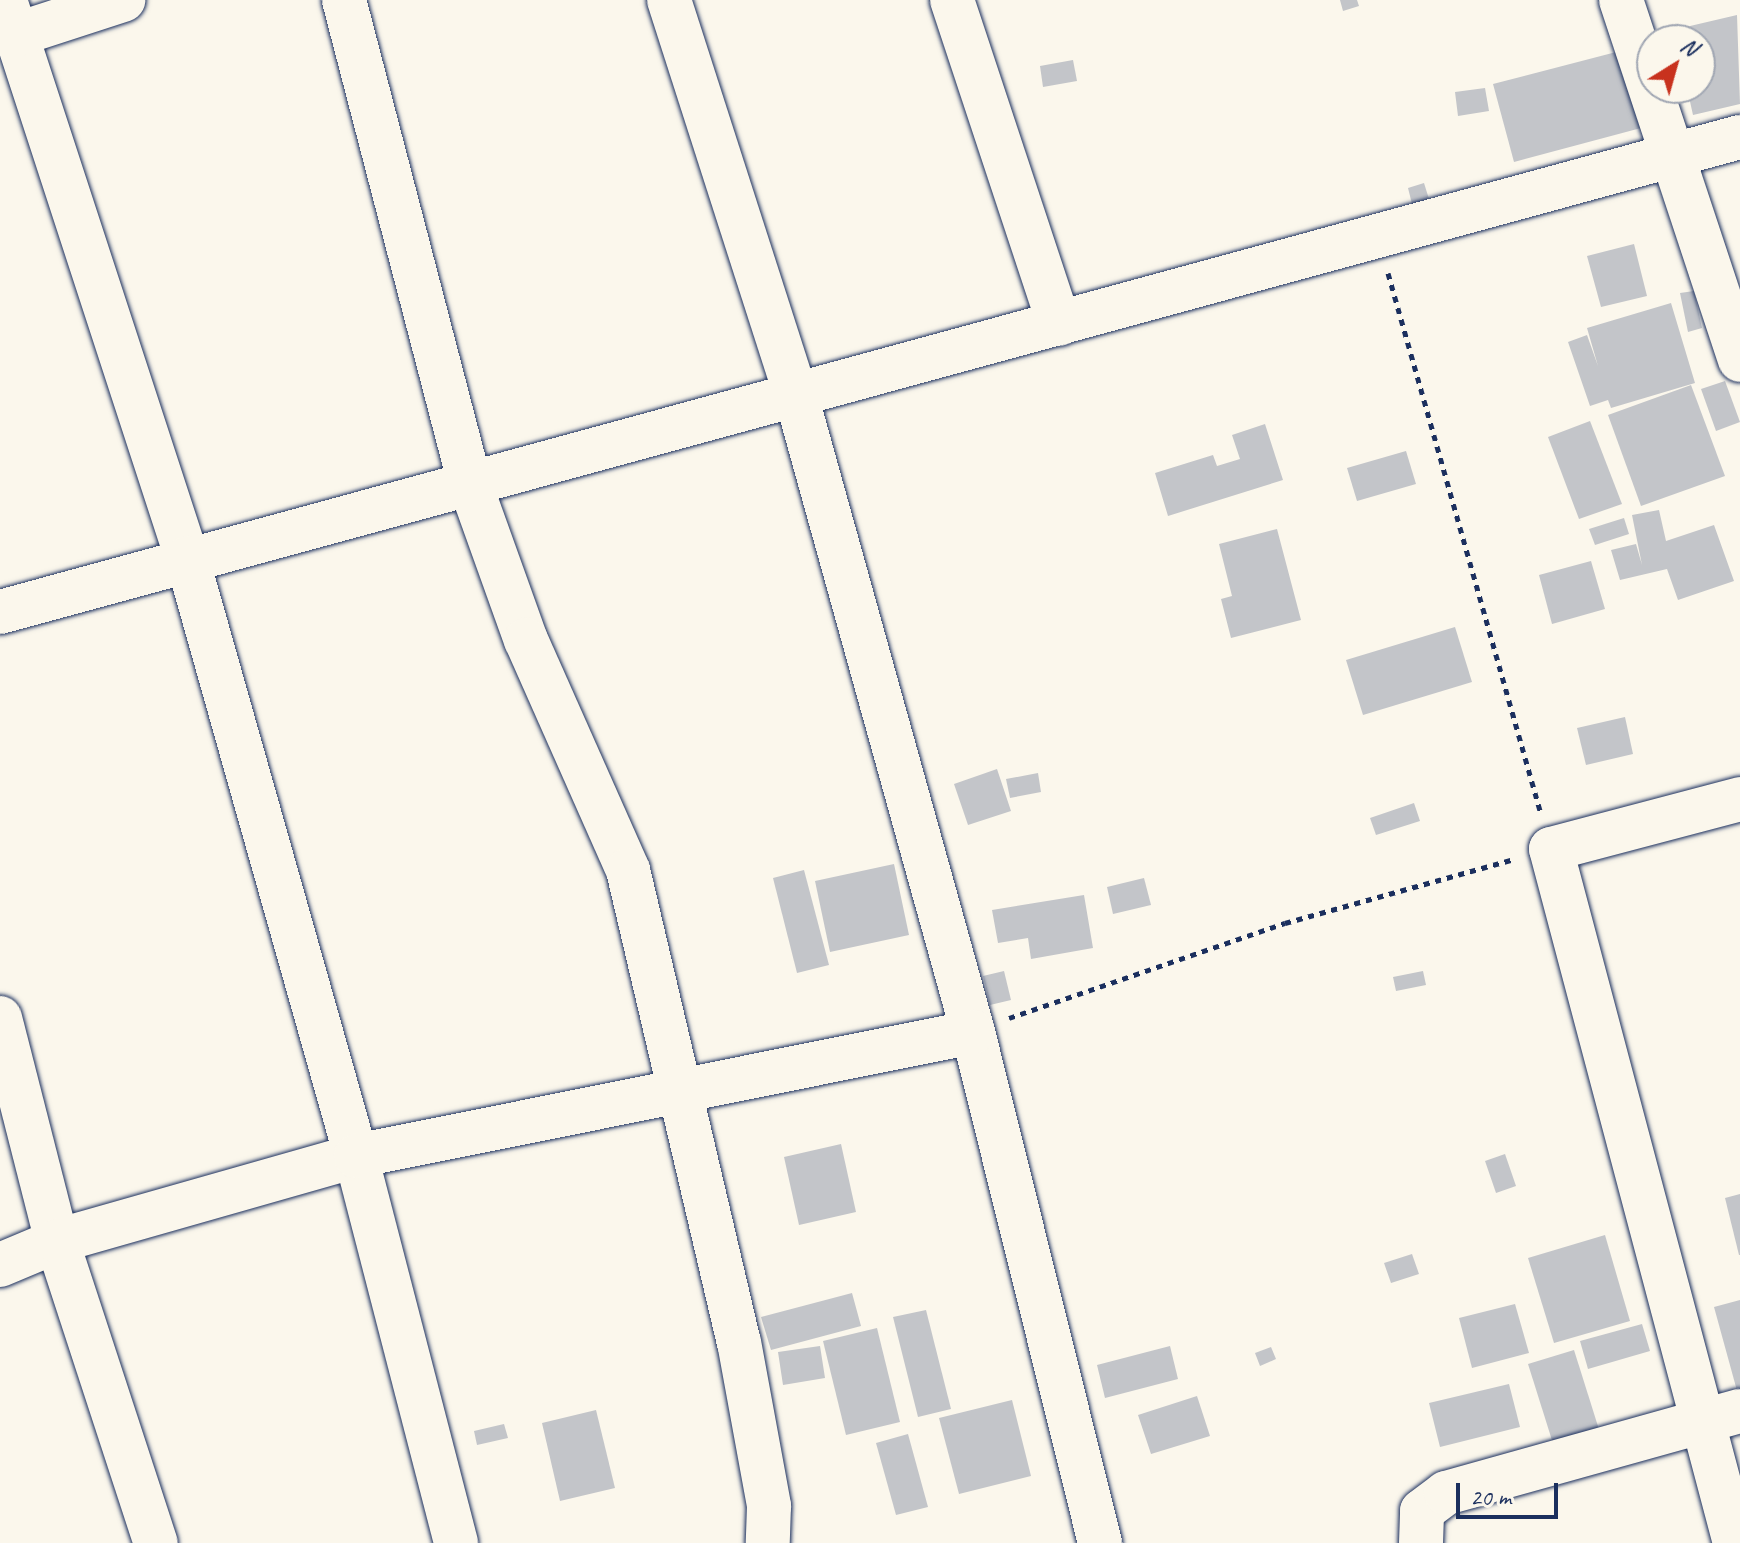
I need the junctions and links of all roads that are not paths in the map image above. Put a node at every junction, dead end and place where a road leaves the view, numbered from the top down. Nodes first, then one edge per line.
1 (123, 0) edge
2 (344, 0) edge
3 (669, 0) edge
4 (952, 0) edge
5 (1621, 0) edge
6 (10, 18) edge
7 (1740, 137) edge
8 (1673, 157) junction
9 (1059, 324) junction
10 (1740, 360) edge
11 (797, 399) junction
12 (470, 484) junction
13 (187, 558) junction
14 (0, 612) edge
15 (1740, 799) edge
16 (0, 1018) edge
17 (973, 1032) junction
18 (681, 1089) junction
19 (356, 1156) junction
20 (57, 1241) junction
21 (0, 1265) edge
22 (1722, 1416) edge
23 (156, 1543) edge
24 (456, 1543) edge
25 (768, 1543) edge
26 (1100, 1543) edge
27 (1421, 1543) edge
28 (1735, 1543) edge

1 - 6 street
2 - 12 street
3 - 11 street
4 - 9 street
5 - 8 street
6 - 13 street
7 - 8 street
8 - 9 street
8 - 10 street
9 - 11 street
11 - 12 street
11 - 17 street
12 - 13 street
12 - 18 street
13 - 14 street
13 - 19 street
15 - 22 street
16 - 20 street
17 - 18 street
17 - 26 street
18 - 19 street
18 - 25 street
19 - 20 street
19 - 24 street
20 - 21 street
20 - 23 street
22 - 27 street
22 - 28 street

